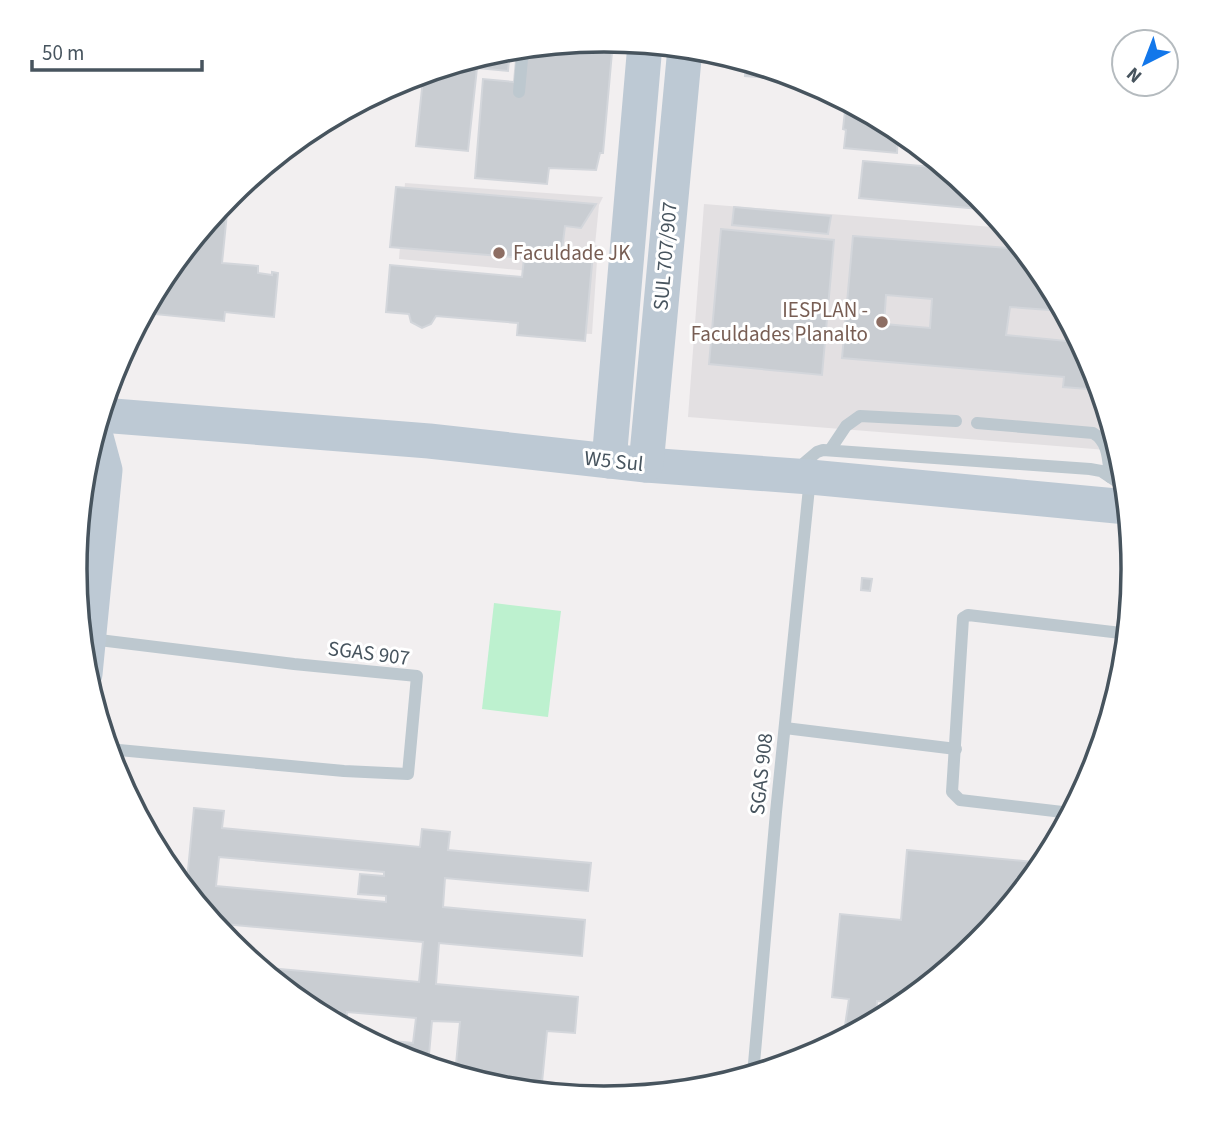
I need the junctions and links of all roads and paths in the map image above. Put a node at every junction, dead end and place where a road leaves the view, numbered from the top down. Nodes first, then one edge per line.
1 (644, 55) edge
2 (522, 59) edge
3 (684, 59) edge
4 (519, 92) dead end
5 (116, 416) edge
6 (956, 421) dead end
7 (977, 423) dead end
8 (1105, 446) edge
9 (101, 454) edge
10 (1108, 455) edge
11 (609, 461) junction
12 (646, 465) junction
13 (810, 468) junction
14 (105, 470) junction
15 (1110, 477) junction
16 (1113, 479) edge
17 (1117, 506) edge
18 (88, 609) edge
19 (1117, 633) edge
20 (91, 639) edge
21 (785, 728) junction
22 (956, 749) junction
23 (119, 750) edge
24 (1061, 812) edge
25 (754, 1064) edge

1 - 11 main road, SUL 707/907
2 - 4 lane
3 - 12 main road, SUL 707/907
5 - 11 main road, W5 Sul
5 - 14 main road
6 - 13 lane
7 - 8 lane
9 - 14 main road
10 - 15 lane
11 - 12 main road, W5 Sul
12 - 13 main road, W5 Sul
13 - 15 lane
13 - 17 main road, W5 Sul
13 - 21 lane, SGAS 908
14 - 18 main road
15 - 16 lane
19 - 22 lane
20 - 23 lane, SGAS 907
21 - 22 lane
21 - 25 lane, SGAS 908
22 - 24 lane

